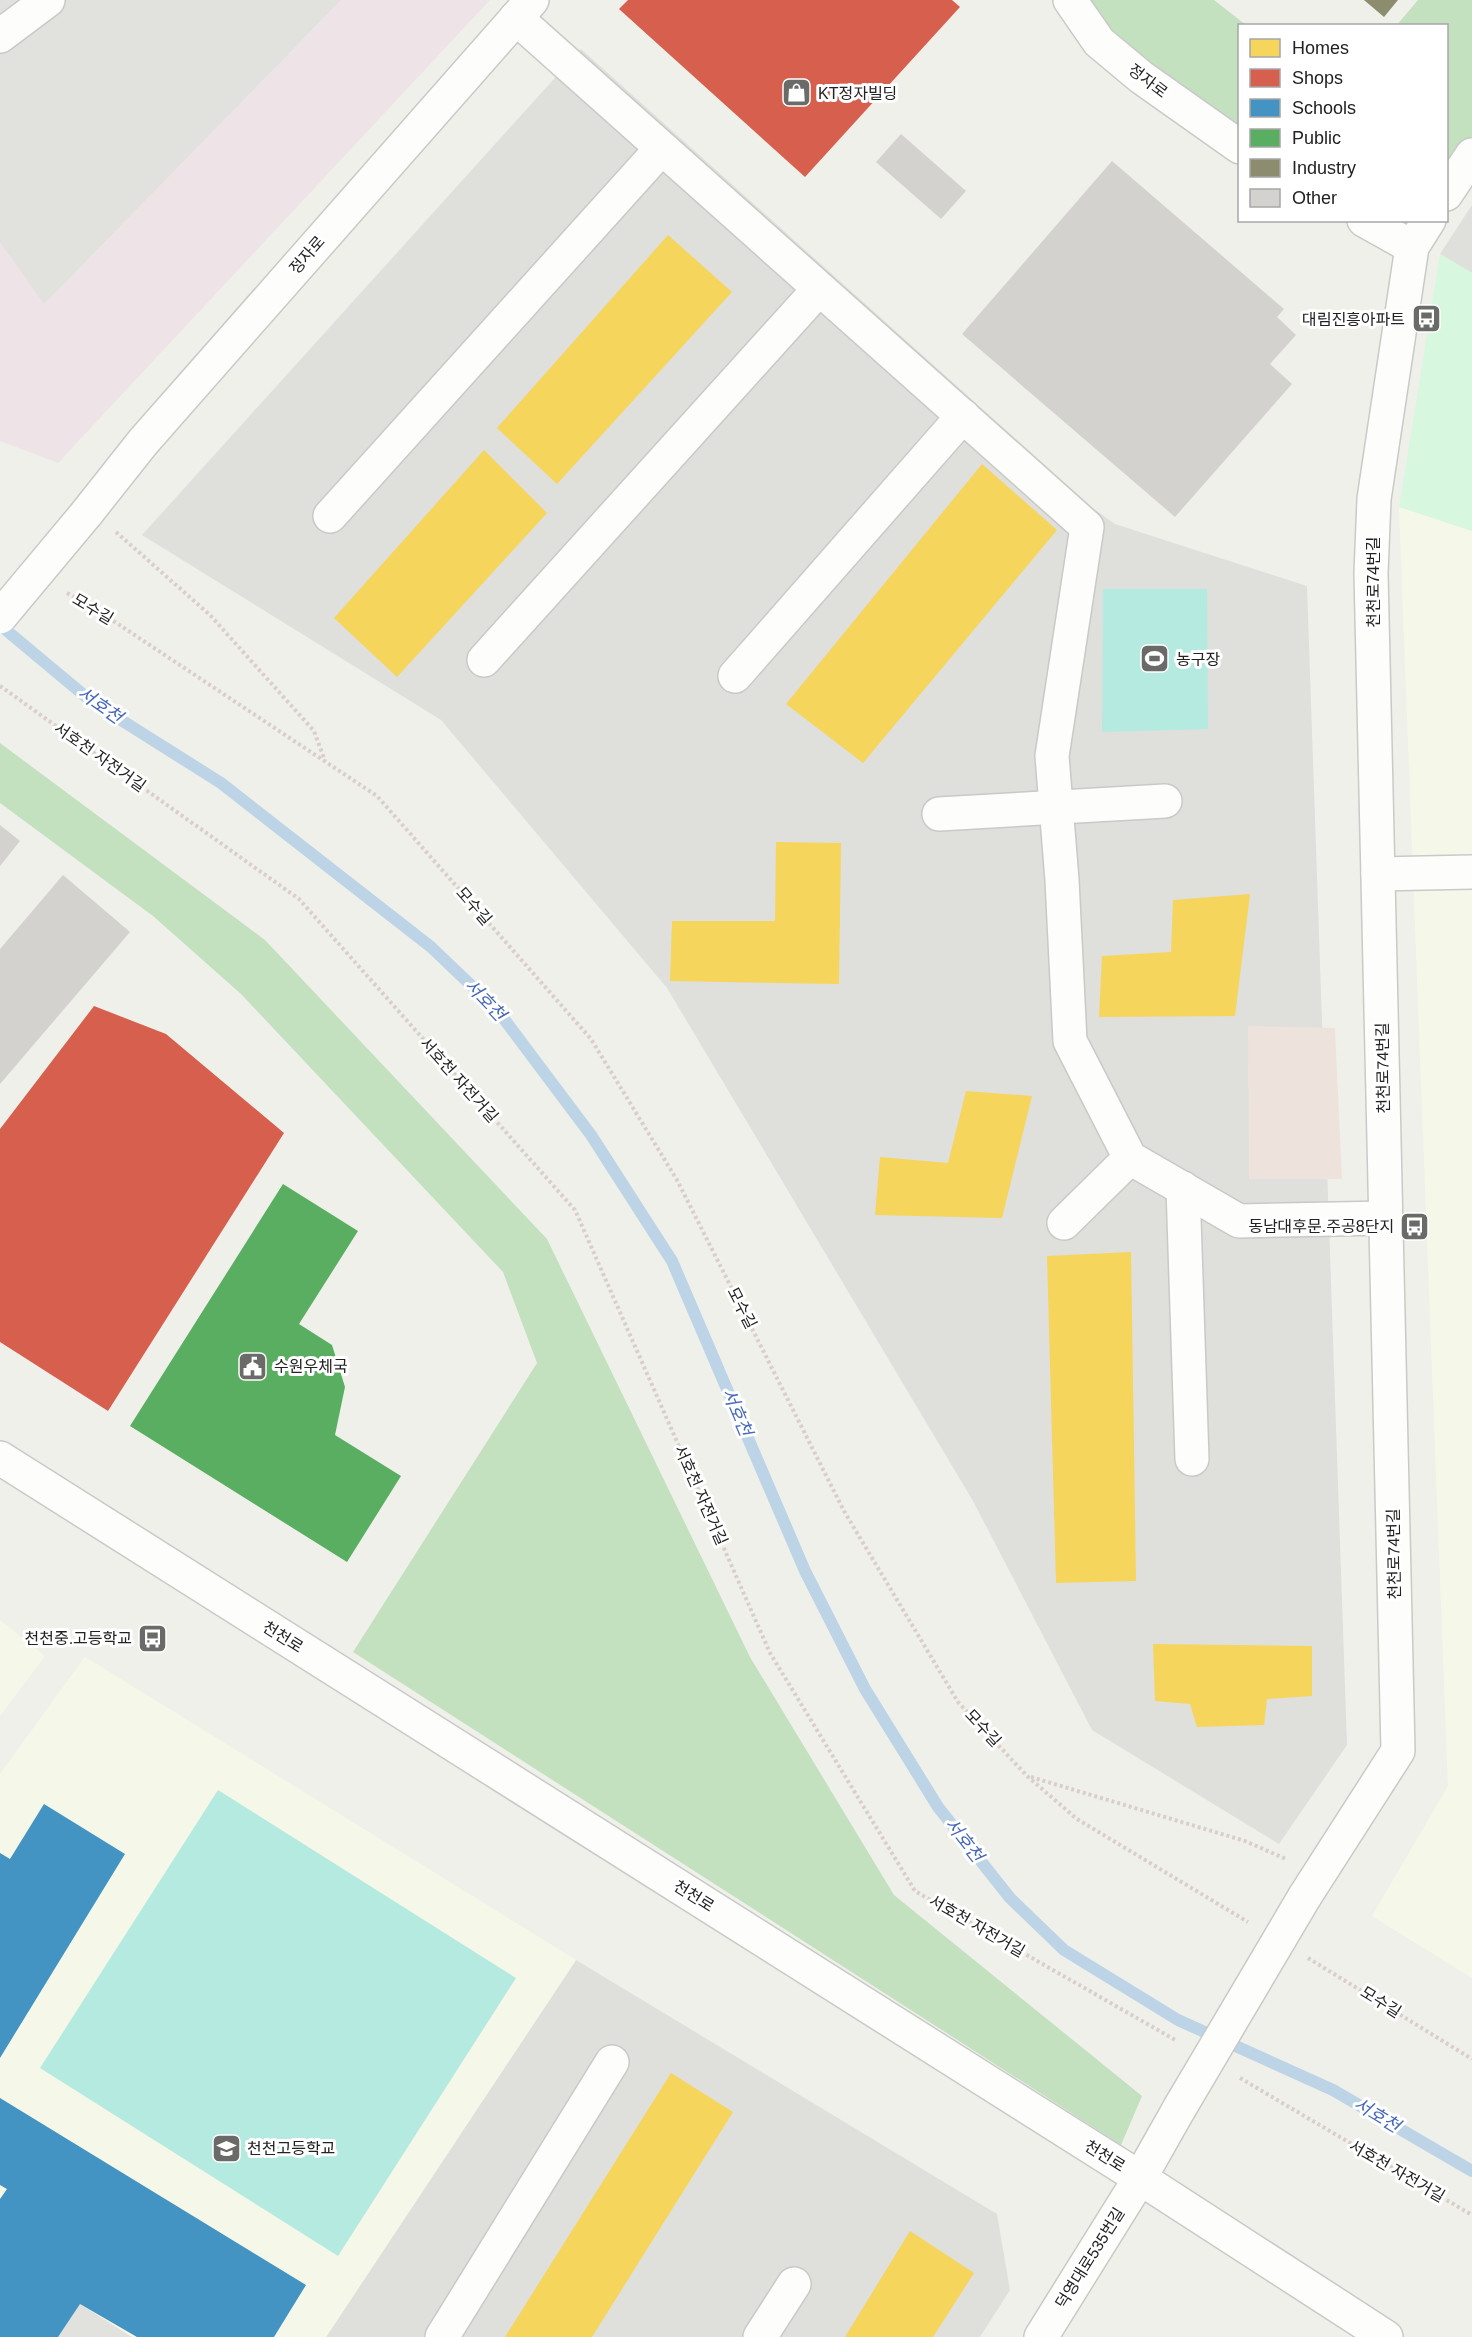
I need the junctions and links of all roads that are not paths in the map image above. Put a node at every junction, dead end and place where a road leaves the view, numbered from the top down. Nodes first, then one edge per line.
1 (48, 0) edge
2 (1070, 0) edge
3 (524, 9) edge
4 (0, 36) edge
5 (1238, 146) edge
6 (661, 149) junction
7 (1472, 155) edge
8 (1448, 191) edge
9 (1367, 222) edge
10 (1428, 222) edge
11 (1412, 248) junction
12 (819, 289) junction
13 (963, 416) junction
14 (330, 516) dead end
15 (0, 617) edge
16 (484, 660) dead end
17 (735, 676) dead end
18 (1165, 801) dead end
19 (1056, 808) junction
20 (939, 814) dead end
21 (1472, 872) edge
22 (1378, 874) junction
23 (1130, 1158) junction
24 (1183, 1188) junction
25 (1386, 1218) junction
26 (1064, 1223) dead end
27 (0, 1458) edge
28 (1192, 1459) dead end
29 (612, 2062) dead end
30 (1140, 2178) junction
31 (794, 2284) dead end
32 (442, 2337) edge
33 (760, 2337) edge
34 (1041, 2337) edge
35 (1386, 2337) edge

1 - 4 street
2 - 5 street, 정자로
3 - 6 street
3 - 15 street, 정자로, bridge
6 - 12 street
6 - 14 street
7 - 8 street
9 - 11 street
10 - 11 street, 천천로74번길
11 - 22 street, 천천로74번길
12 - 13 street
12 - 16 street
13 - 17 street
13 - 19 street
18 - 19 street
19 - 20 street
19 - 23 street
21 - 22 street
22 - 25 street, 천천로74번길
23 - 24 street
23 - 26 street
24 - 25 street
24 - 28 street
25 - 30 street, 천천로74번길, bridge
27 - 30 street, 천천로
29 - 32 street
30 - 34 street, 덕영대로535번길
30 - 35 street, 천천로
31 - 33 street

